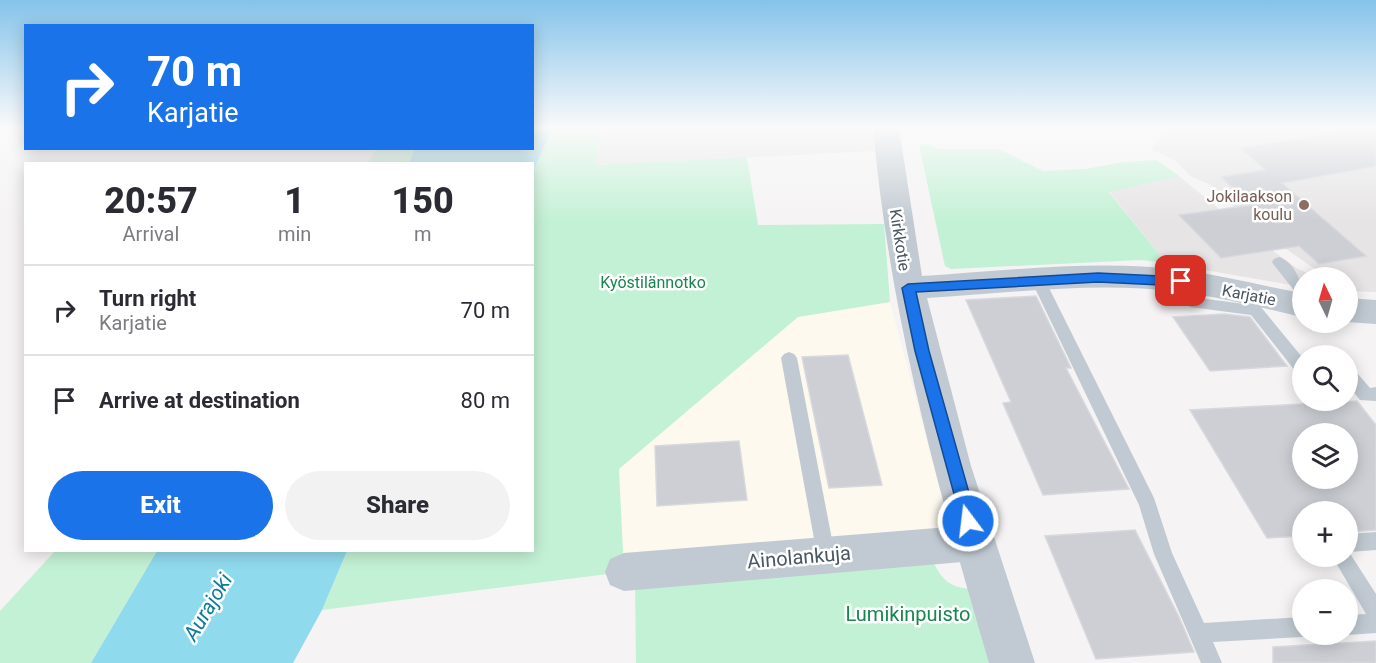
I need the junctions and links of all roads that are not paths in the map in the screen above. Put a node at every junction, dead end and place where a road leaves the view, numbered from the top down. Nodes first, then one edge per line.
1 (889, 159) edge
2 (1279, 262) dead end
3 (1292, 278) edge
4 (1038, 280) junction
5 (1181, 281) junction
6 (908, 288) junction
7 (1292, 303) edge
8 (1358, 311) edge
9 (1376, 312) edge
10 (1292, 355) edge
11 (789, 358) dead end
12 (1358, 385) edge
13 (1376, 394) edge
14 (1376, 541) edge
15 (1358, 542) edge
16 (974, 543) junction
17 (826, 555) junction
18 (1348, 567) edge
19 (624, 572) dead end
20 (1376, 612) edge
21 (1376, 623) edge
22 (1358, 624) edge
23 (1292, 628) edge
24 (1198, 633) junction
25 (1012, 663) edge
26 (1212, 663) edge

1 - 6 street, Kirkkotie
2 - 3 lane
4 - 5 street, Karjatie
4 - 6 street, Karjatie
4 - 24 lane
5 - 7 street, Karjatie
5 - 10 lane
6 - 16 street, Kirkkotie
8 - 9 street
11 - 17 lane
12 - 13 lane
14 - 15 lane
16 - 17 street, Ainolankuja
16 - 25 street, Kirkkotie
17 - 19 street, Ainolankuja
18 - 20 lane
21 - 22 lane
23 - 24 lane
24 - 26 lane

